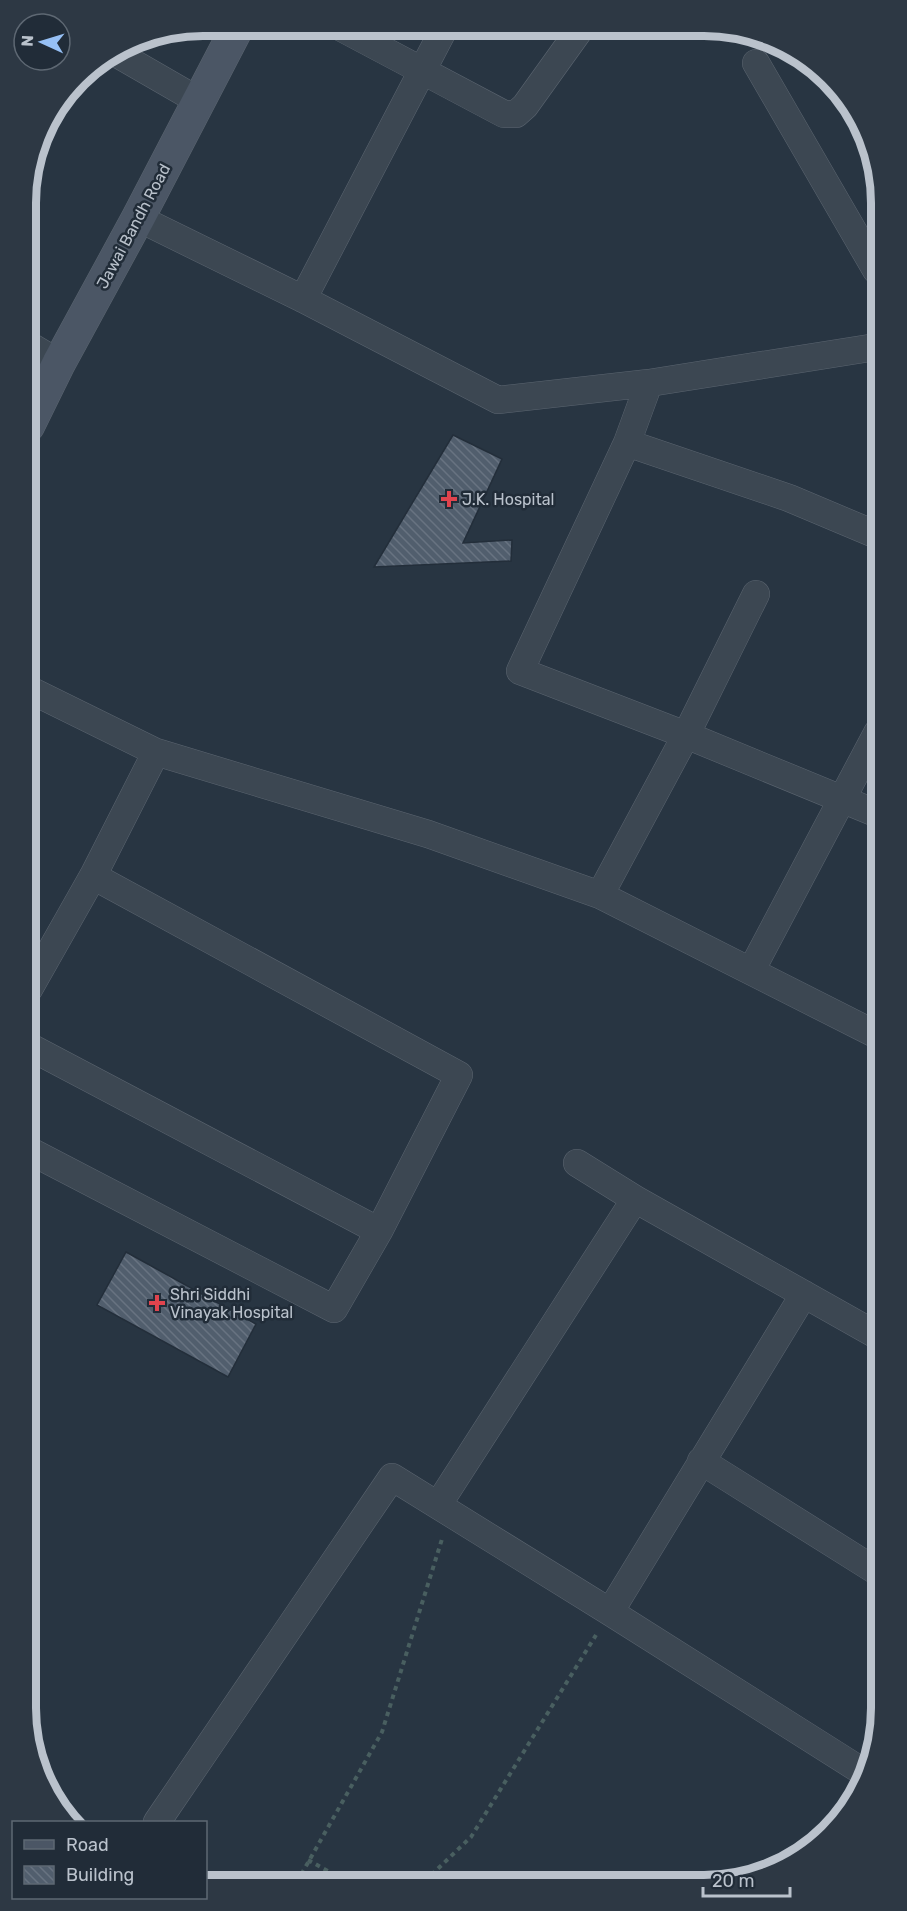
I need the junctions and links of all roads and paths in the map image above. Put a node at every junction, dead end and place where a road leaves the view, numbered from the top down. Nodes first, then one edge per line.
1 (233, 36) edge
2 (356, 36) edge
3 (440, 36) edge
4 (575, 36) edge
5 (122, 57) edge
6 (756, 63) dead end
7 (421, 72) junction
8 (199, 101) junction
9 (138, 218) junction
10 (871, 261) edge
11 (303, 298) junction
12 (871, 347) edge
13 (36, 349) edge
14 (59, 363) junction
15 (649, 383) junction
16 (36, 410) edge
17 (627, 443) junction
18 (871, 532) edge
19 (756, 594) dead end
20 (36, 693) edge
21 (686, 735) junction
22 (871, 747) edge
23 (156, 752) junction
24 (842, 799) junction
25 (871, 811) edge
26 (93, 876) junction
27 (600, 895) junction
28 (751, 971) junction
29 (36, 977) edge
30 (871, 1031) edge
31 (36, 1050) edge
32 (36, 1154) edge
33 (577, 1163) dead end
34 (634, 1199) junction
35 (379, 1231) junction
36 (804, 1294) junction
37 (871, 1332) edge
38 (701, 1461) junction
39 (444, 1509) junction
40 (871, 1568) edge
41 (610, 1612) junction
42 (859, 1769) edge
43 (158, 1821) edge
44 (308, 1860) junction
45 (300, 1875) edge
46 (335, 1875) edge
47 (431, 1875) edge

1 - 8 street, Jawai Bandh Road
2 - 7 street
3 - 7 street
4 - 7 street
5 - 8 street
6 - 10 street
7 - 11 street
8 - 9 street, Jawai Bandh Road
9 - 11 street
9 - 14 street, Jawai Bandh Road
11 - 15 street
12 - 15 street
13 - 14 street
14 - 16 street, Jawai Bandh Road
15 - 17 street
17 - 18 street
17 - 21 street
19 - 21 street
20 - 23 street
21 - 24 street
21 - 27 street
22 - 24 street
23 - 26 street
23 - 27 street
24 - 25 street
24 - 28 street
26 - 29 street
26 - 35 street
27 - 28 street
28 - 30 street
31 - 35 street
32 - 35 street
33 - 34 street
34 - 36 street
34 - 39 street
36 - 37 street
36 - 38 street
38 - 40 street
38 - 41 street
39 - 41 street
39 - 43 street
39 - 44 path
41 - 42 street
41 - 47 path
44 - 45 path
44 - 46 path

